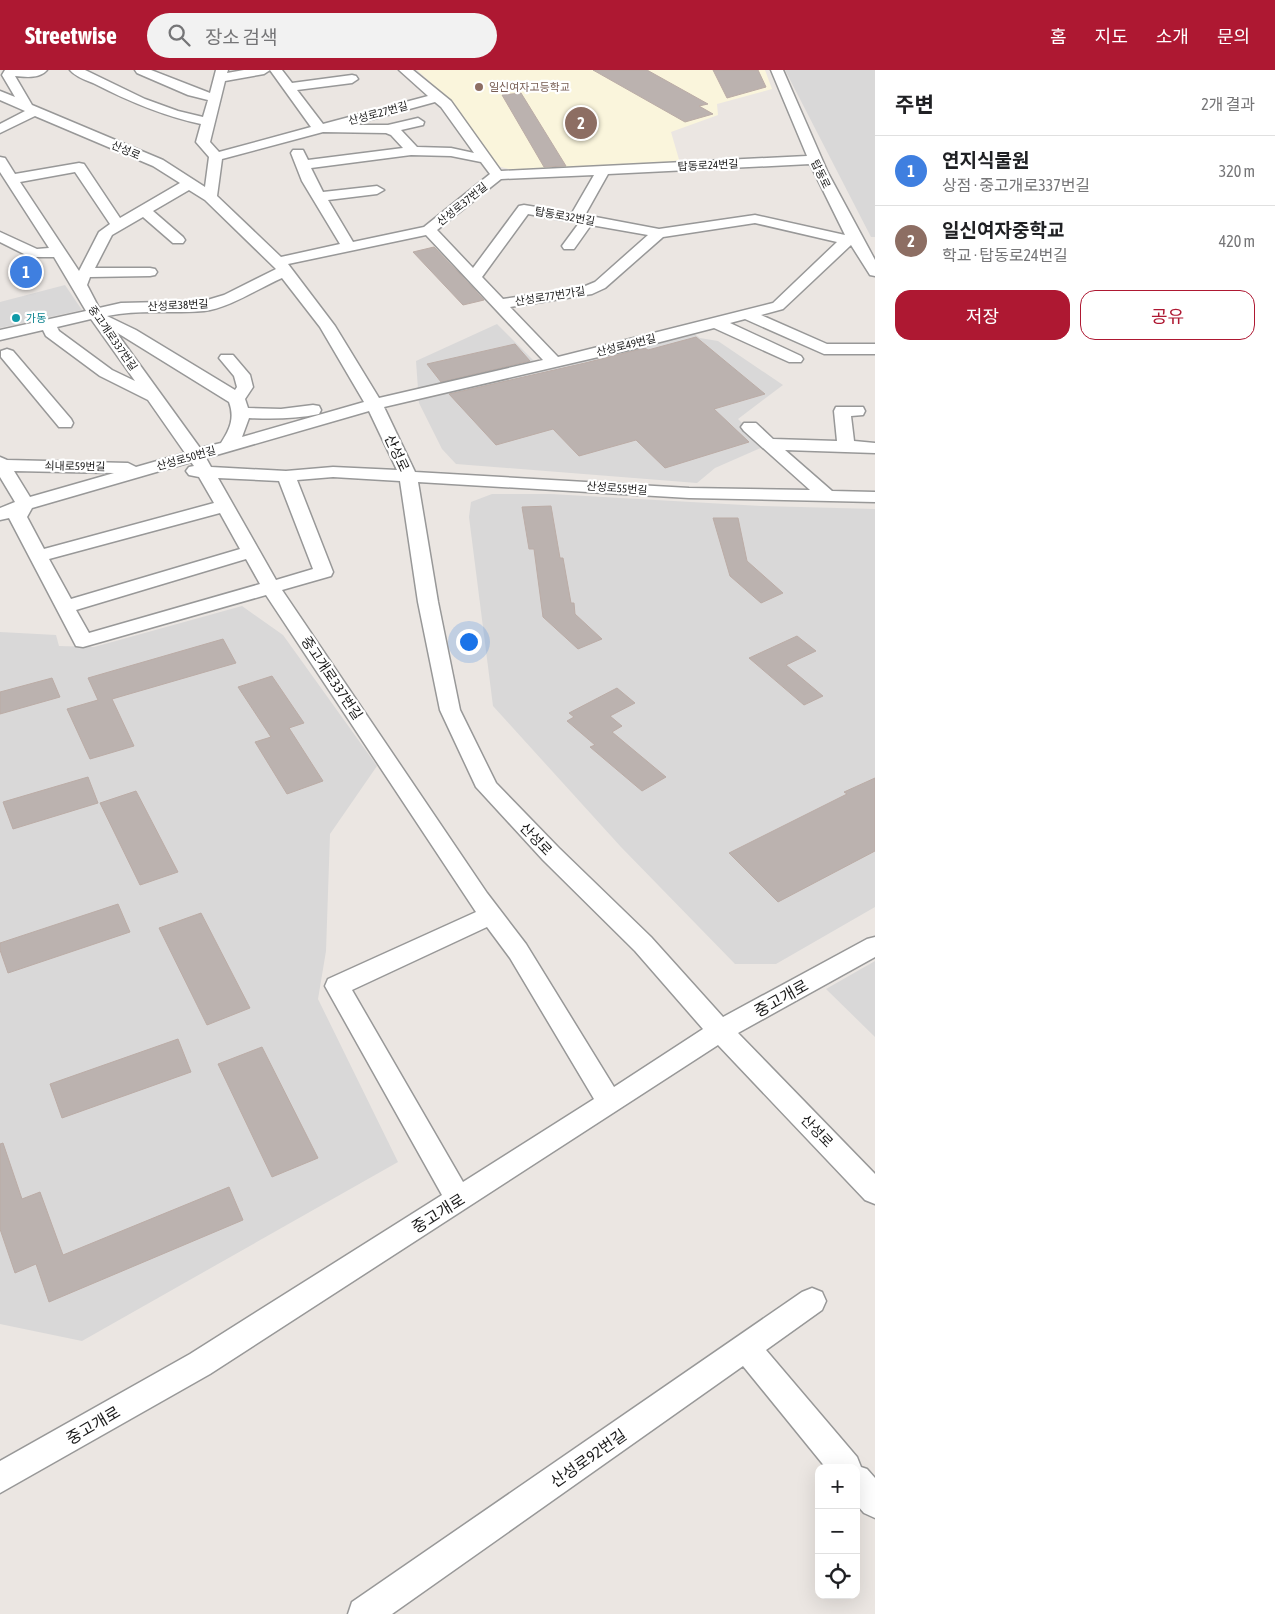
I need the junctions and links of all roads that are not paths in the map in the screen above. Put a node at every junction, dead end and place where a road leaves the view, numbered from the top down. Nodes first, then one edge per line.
1 (41, 70) edge
2 (76, 70) edge
3 (141, 70) edge
4 (264, 70) edge
5 (276, 70) edge
6 (405, 70) edge
7 (777, 70) edge
8 (220, 72) edge
9 (7, 74) edge
10 (352, 79) dead end
11 (289, 87) junction
12 (0, 94) edge
13 (438, 97) junction
14 (214, 98) junction
15 (31, 109) junction
16 (208, 122) junction
17 (418, 122) dead end
18 (318, 128) junction
19 (0, 129) edge
20 (388, 129) junction
21 (290, 136) junction
22 (413, 151) junction
23 (216, 157) junction
24 (486, 159) junction
25 (813, 160) junction
26 (303, 165) junction
27 (603, 170) junction
28 (5, 172) edge
29 (497, 175) junction
30 (189, 184) junction
31 (376, 190) dead end
32 (210, 197) junction
33 (319, 197) junction
34 (144, 210) junction
35 (582, 219) junction
36 (118, 225) junction
37 (430, 230) junction
38 (659, 232) junction
39 (0, 236) edge
40 (852, 239) junction
41 (178, 240) dead end
42 (875, 240) edge
43 (569, 246) dead end
44 (349, 247) junction
45 (58, 252) junction
46 (282, 267) junction
47 (150, 272) dead end
48 (875, 272) edge
49 (474, 278) junction
50 (82, 279) junction
51 (499, 304) junction
52 (746, 314) junction
53 (95, 315) junction
54 (715, 322) junction
55 (50, 329) junction
56 (0, 335) edge
57 (875, 349) edge
58 (3, 356) edge
59 (227, 358) dead end
60 (795, 360) dead end
61 (554, 362) junction
62 (154, 398) junction
63 (370, 398) junction
64 (240, 406) junction
65 (849, 411) dead end
66 (65, 423) dead end
67 (750, 427) dead end
68 (769, 444) junction
69 (227, 446) junction
70 (846, 446) junction
71 (875, 448) edge
72 (196, 455) junction
73 (0, 464) edge
74 (148, 468) junction
75 (206, 472) junction
76 (408, 475) junction
77 (286, 476) junction
78 (827, 496) junction
79 (875, 497) edge
80 (25, 504) junction
81 (224, 506) junction
82 (0, 515) edge
83 (251, 552) junction
84 (38, 556) junction
85 (271, 587) junction
86 (65, 608) junction
87 (491, 915) junction
88 (875, 946) edge
89 (720, 1031) junction
90 (610, 1103) junction
91 (875, 1192) edge
92 (459, 1200) junction
93 (812, 1301) dead end
94 (745, 1347) junction
95 (843, 1464) edge
96 (0, 1478) edge
97 (860, 1485) edge
98 (875, 1502) edge
99 (364, 1614) edge

1 - 9 street
2 - 16 street
3 - 14 street
4 - 8 street
5 - 11 street
6 - 13 street, 산성로37번길
7 - 25 street, 탑동로
8 - 14 street
9 - 15 street
10 - 11 street
11 - 18 street
12 - 15 street, 산성로
13 - 18 street, 산성로27번길
13 - 24 street, 산성로37번길
14 - 16 street
15 - 19 street
15 - 30 street, 산성로
16 - 23 street
17 - 20 street
18 - 20 street, 산성로27번길
18 - 21 street, 산성로27번길
20 - 22 street, 산성로27번길
21 - 23 street, 산성로27번길
21 - 26 street
22 - 24 street
22 - 26 street
23 - 32 street
24 - 29 street, 산성로37번길
25 - 27 street, 탑동로24번길
25 - 40 street, 탑동로
26 - 33 street
27 - 29 street, 탑동로24번길
27 - 35 street
28 - 36 street, 중고개로337번길
28 - 45 street, 중고개로337번길
29 - 37 street, 산성로37번길
30 - 32 street, 산성로
30 - 34 street
31 - 33 street
32 - 46 street, 산성로
33 - 44 street
34 - 36 street
34 - 41 street
35 - 38 street, 탑동로32번길
35 - 43 street
35 - 49 street, 탑동로32번길
36 - 50 street
37 - 44 street, 산성로37번길
37 - 49 street, 산성로77번가길
38 - 40 street, 탑동로32번길
38 - 51 street, 산성로77번가길
39 - 45 street
40 - 42 street, 탑동로32번길
40 - 48 street, 탑동로
40 - 52 street, 산성로49번길
44 - 46 street, 산성로37번길
45 - 50 street, 중고개로337번길
46 - 53 street, 산성로38번길
46 - 63 street, 산성로
47 - 50 street
49 - 51 street, 산성로77번가길
50 - 53 street, 중고개로337번길
51 - 61 street, 산성로77번가길
52 - 54 street, 산성로49번길
52 - 57 street
53 - 55 street
53 - 62 street, 중고개로337번길
53 - 64 street
54 - 60 street
54 - 61 street, 산성로49번길
55 - 56 street
55 - 58 street
55 - 62 street, 중고개로337번길
58 - 66 street
59 - 64 street
61 - 63 street, 산성로49번길
62 - 72 street, 중고개로337번길
63 - 64 street
63 - 69 street, 산성로50번길
63 - 76 street, 산성로
64 - 69 street
65 - 70 street
67 - 68 street
68 - 70 street
68 - 78 street
69 - 72 street, 산성로50번길
70 - 71 street
72 - 74 street, 산성로50번길
72 - 75 street, 중고개로337번길
73 - 74 street, 쇠내로59번길
73 - 80 street, 쇠내로59번길
74 - 75 street, 산성로55번길
74 - 80 street, 산성로50번길
75 - 77 street, 산성로55번길
75 - 81 street, 중고개로337번길
76 - 77 street, 산성로55번길
76 - 78 street, 산성로55번길
76 - 89 street, 산성로
77 - 85 street
78 - 79 street, 산성로55번길
80 - 82 street, 산성로50번길
80 - 84 street
81 - 83 street, 중고개로337번길
81 - 84 street
83 - 85 street, 중고개로337번길
83 - 86 street
84 - 86 street
85 - 86 street
85 - 87 street, 중고개로337번길
87 - 90 street, 중고개로337번길
87 - 92 street
88 - 89 street, 중고개로
89 - 90 street, 중고개로
89 - 91 street, 산성로
90 - 92 street, 중고개로
92 - 96 street, 중고개로
93 - 94 street, 산성로92번길
94 - 95 street
94 - 99 street, 산성로92번길
97 - 98 street

